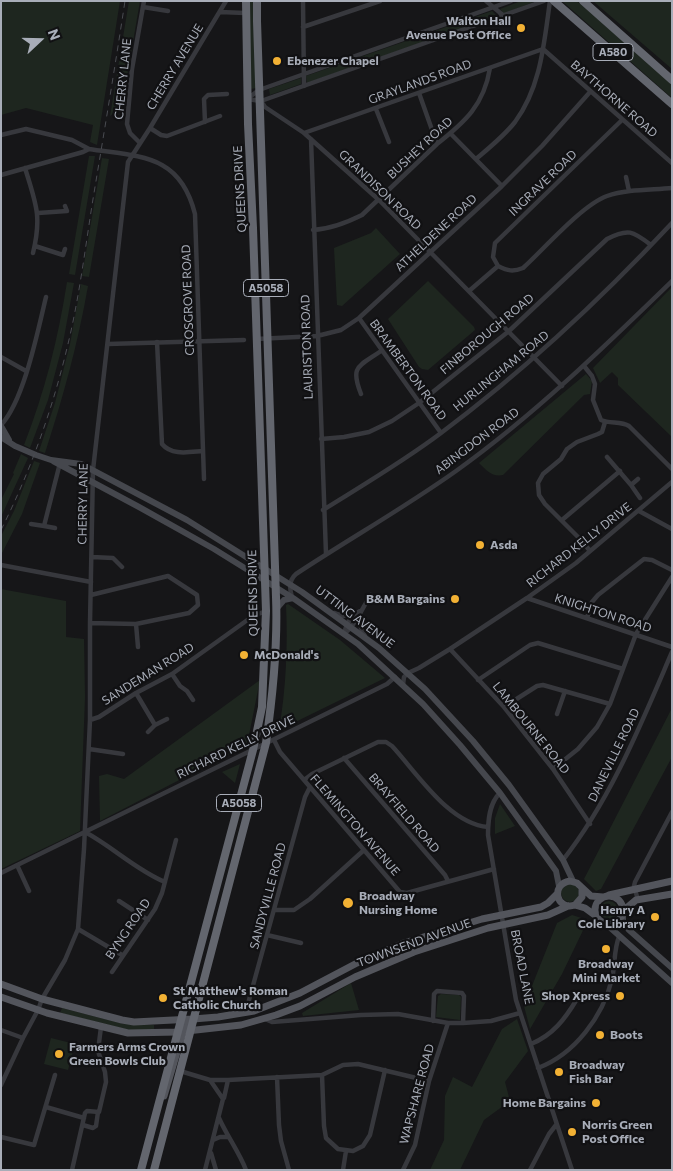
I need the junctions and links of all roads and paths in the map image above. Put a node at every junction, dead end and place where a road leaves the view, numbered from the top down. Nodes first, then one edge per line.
1 (144, 1) edge
2 (226, 1) edge
3 (246, 1) edge
4 (257, 1) edge
5 (303, 1) edge
6 (380, 1) edge
7 (486, 1) edge
8 (511, 1) edge
9 (544, 1) edge
10 (552, 1) edge
11 (582, 1) edge
12 (143, 7) junction
13 (493, 7) junction
14 (168, 11) dead end
15 (220, 12) junction
16 (245, 13) junction
17 (504, 16) junction
18 (303, 27) junction
19 (542, 49) junction
20 (490, 68) junction
21 (304, 74) junction
22 (672, 80) edge
23 (304, 86) junction
24 (260, 90) junction
25 (590, 92) junction
26 (419, 93) junction
27 (227, 94) dead end
28 (247, 99) junction
29 (260, 102) junction
30 (672, 104) edge
31 (376, 109) junction
32 (220, 116) dead end
33 (622, 120) junction
34 (205, 122) junction
35 (150, 128) junction
36 (304, 133) junction
37 (451, 134) junction
38 (1, 135) edge
39 (311, 139) junction
40 (140, 142) junction
41 (389, 142) dead end
42 (437, 144) junction
43 (89, 149) junction
44 (131, 156) junction
45 (476, 159) junction
46 (672, 163) edge
47 (25, 168) junction
48 (1, 174) edge
49 (626, 177) dead end
50 (502, 186) junction
51 (672, 188) edge
52 (629, 191) junction
53 (378, 200) junction
54 (65, 206) dead end
55 (38, 213) junction
56 (672, 223) edge
57 (313, 230) junction
58 (651, 245) junction
59 (34, 246) junction
60 (65, 249) dead end
61 (33, 253) dead end
62 (430, 253) junction
63 (498, 266) junction
64 (672, 281) edge
65 (469, 291) junction
66 (46, 297) dead end
67 (359, 318) junction
68 (509, 331) junction
69 (317, 336) junction
70 (268, 338) junction
71 (256, 339) junction
72 (244, 340) dead end
73 (200, 341) junction
74 (157, 342) junction
75 (108, 344) junction
76 (381, 351) junction
77 (1, 357) edge
78 (535, 358) junction
79 (584, 366) junction
80 (26, 371) junction
81 (562, 386) junction
82 (362, 394) dead end
83 (418, 403) junction
84 (605, 422) junction
85 (2, 431) edge
86 (441, 433) junction
87 (321, 439) junction
88 (203, 451) junction
89 (607, 457) dead end
90 (60, 464) junction
91 (672, 469) edge
92 (93, 470) junction
93 (620, 471) junction
94 (204, 478) dead end
95 (638, 479) dead end
96 (672, 482) edge
97 (93, 484) junction
98 (631, 485) junction
99 (640, 498) dead end
100 (323, 510) junction
101 (639, 511) junction
102 (562, 520) junction
103 (31, 524) dead end
104 (44, 526) junction
105 (55, 528) dead end
106 (672, 528) edge
107 (590, 551) junction
108 (326, 554) junction
109 (92, 557) junction
110 (1, 565) edge
111 (122, 566) dead end
112 (264, 568) junction
113 (672, 570) edge
114 (275, 575) junction
115 (672, 577) edge
116 (91, 582) junction
117 (265, 582) junction
118 (290, 584) junction
119 (276, 587) junction
120 (91, 595) junction
121 (371, 595) dead end
122 (293, 598) junction
123 (527, 598) junction
124 (277, 608) junction
125 (266, 611) junction
126 (330, 612) junction
127 (360, 613) junction
128 (353, 615) junction
129 (587, 618) junction
130 (90, 623) junction
131 (136, 624) junction
132 (348, 627) junction
133 (344, 634) junction
134 (636, 634) junction
135 (368, 640) junction
136 (138, 647) dead end
137 (672, 647) edge
138 (450, 649) junction
139 (672, 652) edge
140 (623, 669) junction
141 (172, 674) junction
142 (410, 675) junction
143 (394, 677) junction
144 (478, 680) junction
145 (403, 685) junction
146 (565, 691) junction
147 (136, 693) junction
148 (193, 700) dead end
149 (610, 704) junction
150 (504, 707) junction
151 (557, 714) dead end
152 (167, 719) dead end
153 (90, 720) junction
154 (155, 725) junction
155 (148, 732) dead end
156 (270, 742) junction
157 (89, 749) junction
158 (253, 750) junction
159 (123, 754) dead end
160 (344, 758) junction
161 (553, 769) junction
162 (304, 780) junction
163 (310, 787) junction
164 (500, 793) junction
165 (672, 812) edge
166 (590, 824) junction
167 (488, 828) junction
168 (85, 832) junction
169 (176, 840) dead end
170 (364, 850) junction
171 (563, 860) junction
172 (17, 865) junction
173 (494, 868) junction
174 (1, 873) edge
175 (448, 881) junction
176 (573, 881) junction
177 (672, 881) edge
178 (165, 882) junction
179 (560, 886) junction
180 (582, 889) junction
181 (634, 889) junction
182 (29, 891) dead end
183 (557, 894) junction
184 (672, 894) edge
185 (605, 896) junction
186 (638, 900) junction
187 (120, 901) dead end
188 (572, 906) junction
189 (275, 910) junction
190 (502, 915) junction
191 (623, 915) junction
192 (596, 916) junction
193 (148, 920) junction
194 (605, 923) junction
195 (504, 924) junction
196 (78, 928) junction
197 (267, 935) junction
198 (619, 937) junction
199 (301, 943) dead end
200 (122, 956) junction
201 (672, 968) edge
202 (112, 972) dead end
203 (672, 983) edge
204 (1, 984) edge
205 (1, 997) edge
206 (42, 999) junction
207 (577, 999) dead end
208 (38, 1010) junction
209 (249, 1012) junction
210 (520, 1013) junction
211 (193, 1019) junction
212 (264, 1019) junction
213 (180, 1020) junction
214 (433, 1021) junction
215 (463, 1022) junction
216 (448, 1023) junction
217 (102, 1027) junction
218 (1, 1030) edge
219 (184, 1032) junction
220 (23, 1038) junction
221 (531, 1044) junction
222 (538, 1068) junction
223 (385, 1070) junction
224 (180, 1071) junction
225 (4, 1074) edge
226 (54, 1074) dead end
227 (322, 1075) junction
228 (277, 1077) junction
229 (210, 1080) junction
230 (228, 1080) junction
231 (429, 1080) junction
232 (1, 1085) edge
233 (223, 1099) junction
234 (46, 1107) junction
235 (98, 1112) junction
236 (84, 1118) junction
237 (219, 1118) junction
238 (83, 1125) junction
239 (556, 1125) junction
240 (1, 1137) edge
241 (228, 1137) junction
242 (213, 1140) junction
243 (346, 1151) junction
244 (211, 1152) junction
245 (72, 1170) edge
246 (141, 1170) edge
247 (154, 1170) edge
248 (206, 1170) edge
249 (215, 1170) edge
250 (246, 1170) edge
251 (289, 1170) edge
252 (343, 1170) edge
253 (403, 1170) edge
254 (530, 1170) edge
255 (572, 1170) edge

1 - 12 street, CHERRY LANE
2 - 15 street, CHERRY AVENUE
3 - 16 highway, QUEENS DRIVE / A5058
4 - 24 highway, QUEENS DRIVE / A5058
5 - 18 street
6 - 18 street
7 - 13 street
8 - 13 street
9 - 17 street
10 - 19 street
10 - 30 highway, A580
11 - 22 highway, A580
12 - 14 street
12 - 40 street, CHERRY LANE
13 - 17 street
13 - 21 street
15 - 16 street
15 - 35 street, CHERRY AVENUE
16 - 28 highway, QUEENS DRIVE / A5058
17 - 23 street
18 - 21 street
19 - 20 street, GRAYLANDS ROAD
19 - 25 street, BAYTHORNE ROAD
19 - 45 street
20 - 26 street, GRAYLANDS ROAD
20 - 37 street, BUSHEY ROAD
21 - 23 street
21 - 24 street
23 - 29 street
24 - 28 street
24 - 29 highway, QUEENS DRIVE / A5058
25 - 33 street, BAYTHORNE ROAD
25 - 50 street, ATHELDENE ROAD
26 - 31 street, GRAYLANDS ROAD
26 - 42 street
27 - 34 street
28 - 29 street
28 - 71 highway, QUEENS DRIVE / A5058
29 - 36 street, GRANDISON ROAD
29 - 70 highway, QUEENS DRIVE / A5058
31 - 36 street, GRAYLANDS ROAD
31 - 41 street
32 - 34 street
33 - 46 street, BAYTHORNE ROAD
33 - 63 street, INGRAVE ROAD
34 - 35 street
35 - 40 street, CHERRY AVENUE
36 - 39 street, GRANDISON ROAD
37 - 42 street, BUSHEY ROAD
37 - 45 street
38 - 43 street
39 - 53 street, GRANDISON ROAD
39 - 57 street, LAURISTON ROAD
40 - 44 street, CHERRY LANE
42 - 53 street, BUSHEY ROAD
43 - 44 street, CROSGROVE ROAD
43 - 47 street
44 - 73 street, CROSGROVE ROAD
44 - 75 street, CHERRY LANE
45 - 50 street
47 - 48 street
47 - 55 street
49 - 52 street
50 - 62 street, ATHELDENE ROAD
51 - 52 street
52 - 63 street
53 - 57 street, BUSHEY ROAD
53 - 62 street, GRANDISON ROAD
54 - 55 street
55 - 59 street
56 - 58 street, HURLINGHAM ROAD
57 - 69 street, LAURISTON ROAD
58 - 68 street, FINBOROUGH ROAD
58 - 78 street, HURLINGHAM ROAD
59 - 60 street
59 - 61 street
62 - 65 street, GRANDISON ROAD
62 - 67 street, ATHELDENE ROAD
63 - 65 street
64 - 79 street, ABINGDON ROAD
65 - 68 street, GRANDISON ROAD
66 - 80 street
67 - 69 street, ATHELDENE ROAD
67 - 76 street, BRAMBERTON ROAD
68 - 78 street, GRANDISON ROAD
68 - 83 street, FINBOROUGH ROAD
69 - 70 street, ATHELDENE ROAD
69 - 87 street, LAURISTON ROAD
70 - 71 street, ATHELDENE ROAD
70 - 114 highway, QUEENS DRIVE / A5058
71 - 112 highway, QUEENS DRIVE / A5058
72 - 73 street
73 - 74 street
73 - 88 street, CROSGROVE ROAD
74 - 75 street
74 - 88 street
75 - 92 street, CHERRY LANE
76 - 82 street
76 - 83 street, BRAMBERTON ROAD
77 - 80 street
78 - 81 street, GRANDISON ROAD
78 - 86 street, HURLINGHAM ROAD
79 - 81 street, ABINGDON ROAD
79 - 84 street
80 - 85 street
81 - 108 street, ABINGDON ROAD
83 - 86 street, BRAMBERTON ROAD
83 - 87 street, FINBOROUGH ROAD
84 - 91 street
84 - 102 street
85 - 90 street, UTTING AVENUE
86 - 100 street, HURLINGHAM ROAD
87 - 100 street, LAURISTON ROAD
88 - 94 street, CROSGROVE ROAD
89 - 93 street
90 - 92 street, UTTING AVENUE
90 - 97 street, UTTING AVENUE
90 - 104 street
92 - 97 street, CHERRY LANE
92 - 112 street, UTTING AVENUE
93 - 98 street
93 - 102 street
95 - 98 street
96 - 101 street, RICHARD KELLY DRIVE
97 - 109 street, CHERRY LANE
97 - 117 street, UTTING AVENUE
98 - 99 street
100 - 108 street, LAURISTON ROAD
101 - 106 street
101 - 107 street, RICHARD KELLY DRIVE
102 - 107 street
103 - 104 street
104 - 105 street
107 - 123 street, RICHARD KELLY DRIVE
108 - 118 street, ABINGDON ROAD
109 - 111 street
109 - 116 street, CHERRY LANE
110 - 116 street
112 - 114 street, UTTING AVENUE
112 - 117 highway, QUEENS DRIVE / A5058
113 - 129 street
114 - 118 street, UTTING AVENUE
114 - 119 highway, QUEENS DRIVE / A5058
115 - 134 street
116 - 120 street, CHERRY LANE
117 - 119 street, UTTING AVENUE
117 - 125 highway, QUEENS DRIVE / A5058
118 - 122 street
118 - 126 street, UTTING AVENUE
119 - 122 street, UTTING AVENUE
119 - 124 highway, QUEENS DRIVE / A5058
120 - 130 street, CHERRY LANE
120 - 131 street
121 - 127 street
122 - 124 street
122 - 133 street, UTTING AVENUE
123 - 129 street, KNIGHTON ROAD
123 - 138 street, RICHARD KELLY DRIVE
124 - 156 highway, QUEENS DRIVE / A5058
125 - 141 street, SANDEMAN ROAD
125 - 158 highway, QUEENS DRIVE / A5058
126 - 128 street
126 - 132 street, UTTING AVENUE
127 - 128 street
127 - 132 street
127 - 135 street
128 - 132 street
129 - 134 street, KNIGHTON ROAD
130 - 131 street
130 - 153 street, CHERRY LANE
131 - 136 street
132 - 133 street
132 - 135 street, UTTING AVENUE
133 - 143 street, UTTING AVENUE
134 - 137 street, KNIGHTON ROAD
134 - 140 street
135 - 142 street, UTTING AVENUE
138 - 142 street, RICHARD KELLY DRIVE
138 - 144 street, LAMBOURNE ROAD
139 - 166 street, DANEVILLE ROAD
140 - 144 street
140 - 149 street
141 - 147 street, SANDEMAN ROAD
141 - 148 street
142 - 145 street, RICHARD KELLY DRIVE
142 - 171 street, UTTING AVENUE
143 - 145 street, UTTING AVENUE
143 - 156 street, RICHARD KELLY DRIVE
144 - 150 street, LAMBOURNE ROAD
145 - 164 street, UTTING AVENUE
146 - 149 street
146 - 150 street
146 - 151 street
147 - 153 street, SANDEMAN ROAD
147 - 154 street
149 - 161 street
150 - 161 street, LAMBOURNE ROAD
152 - 154 street
153 - 157 street, CHERRY LANE
154 - 155 street
156 - 158 street, RICHARD KELLY DRIVE
156 - 162 street, FLEMINGTON AVENUE
156 - 211 highway, QUEENS DRIVE / A5058
157 - 159 street
157 - 168 street, CHERRY LANE
158 - 168 street, RICHARD KELLY DRIVE
158 - 213 highway, QUEENS DRIVE / A5058
160 - 162 street
160 - 167 street
160 - 175 street, BRAYFIELD ROAD
161 - 166 street, LAMBOURNE ROAD
162 - 163 street, FLEMINGTON AVENUE
163 - 170 street, FLEMINGTON AVENUE
163 - 189 street, SANDYVILLE ROAD
164 - 167 street, BROAD LANE
164 - 179 street, UTTING AVENUE
165 - 181 street
166 - 171 street, DANEVILLE ROAD
167 - 173 street, BROAD LANE
168 - 172 street, RICHARD KELLY DRIVE
168 - 178 street
168 - 196 street, CHERRY LANE
169 - 178 street, BYNG ROAD
170 - 175 street, FLEMINGTON AVENUE
170 - 189 street
171 - 176 street, UTTING AVENUE
172 - 174 street, RICHARD KELLY DRIVE
172 - 182 street
173 - 175 street, FLEMINGTON AVENUE
173 - 190 street, BROAD LANE
176 - 179 main road
176 - 180 main road
177 - 181 main road
178 - 193 street, BYNG ROAD
179 - 183 main road
180 - 185 main road
180 - 188 main road
181 - 185 main road
181 - 186 street
183 - 188 main road
183 - 190 main road, TOWNSEND AVENUE
184 - 186 main road
185 - 191 main road
185 - 192 main road
186 - 191 main road
187 - 193 street
188 - 192 main road
188 - 195 main road, TOWNSEND AVENUE
189 - 197 street, SANDYVILLE ROAD
190 - 195 street, BROAD LANE
190 - 209 main road, TOWNSEND AVENUE
191 - 194 main road
191 - 198 street
191 - 201 street
192 - 194 main road
193 - 200 street, BYNG ROAD
194 - 198 street
195 - 210 street, BROAD LANE
195 - 212 main road, TOWNSEND AVENUE
196 - 200 street
196 - 206 street, CHERRY LANE
197 - 199 street
197 - 209 street, SANDYVILLE ROAD
198 - 203 street
198 - 222 street
200 - 202 street, BYNG ROAD
204 - 206 main road, TOWNSEND AVENUE
205 - 208 main road, TOWNSEND AVENUE
206 - 208 street, CHERRY LANE
206 - 213 main road, TOWNSEND AVENUE
207 - 221 street
208 - 217 main road, TOWNSEND AVENUE
208 - 220 street, CHERRY LANE
209 - 211 main road, TOWNSEND AVENUE
210 - 215 street
210 - 221 street, BROAD LANE
211 - 213 main road, TOWNSEND AVENUE
211 - 219 highway, QUEENS DRIVE / A5058
212 - 214 street
212 - 219 main road, TOWNSEND AVENUE
213 - 219 highway, QUEENS DRIVE / A5058
214 - 215 street
214 - 216 street
215 - 216 street
216 - 231 street, WAPSHARE ROAD
217 - 219 main road, TOWNSEND AVENUE
217 - 235 street
218 - 220 street
219 - 224 highway, QUEENS DRIVE / A5058
219 - 246 highway, QUEENS DRIVE / A5058
220 - 225 street, CHERRY LANE
221 - 222 street, BROAD LANE
222 - 239 street, BROAD LANE
223 - 227 street
223 - 231 street
223 - 243 street
224 - 229 street
224 - 247 highway, QUEENS DRIVE / A5058
225 - 232 street, CHERRY LANE
226 - 234 street
227 - 228 street
227 - 243 street
228 - 230 street
228 - 251 street
229 - 230 street
229 - 233 street
230 - 233 street
231 - 253 street, WAPSHARE ROAD
233 - 237 street
234 - 236 street
234 - 240 street
235 - 236 street
235 - 238 street
236 - 238 street
237 - 241 street
237 - 242 street
238 - 245 street
239 - 254 street
239 - 255 street, BROAD LANE
241 - 242 street
241 - 250 street
242 - 244 street
243 - 252 street
244 - 248 street
244 - 249 street
248 - 249 street

